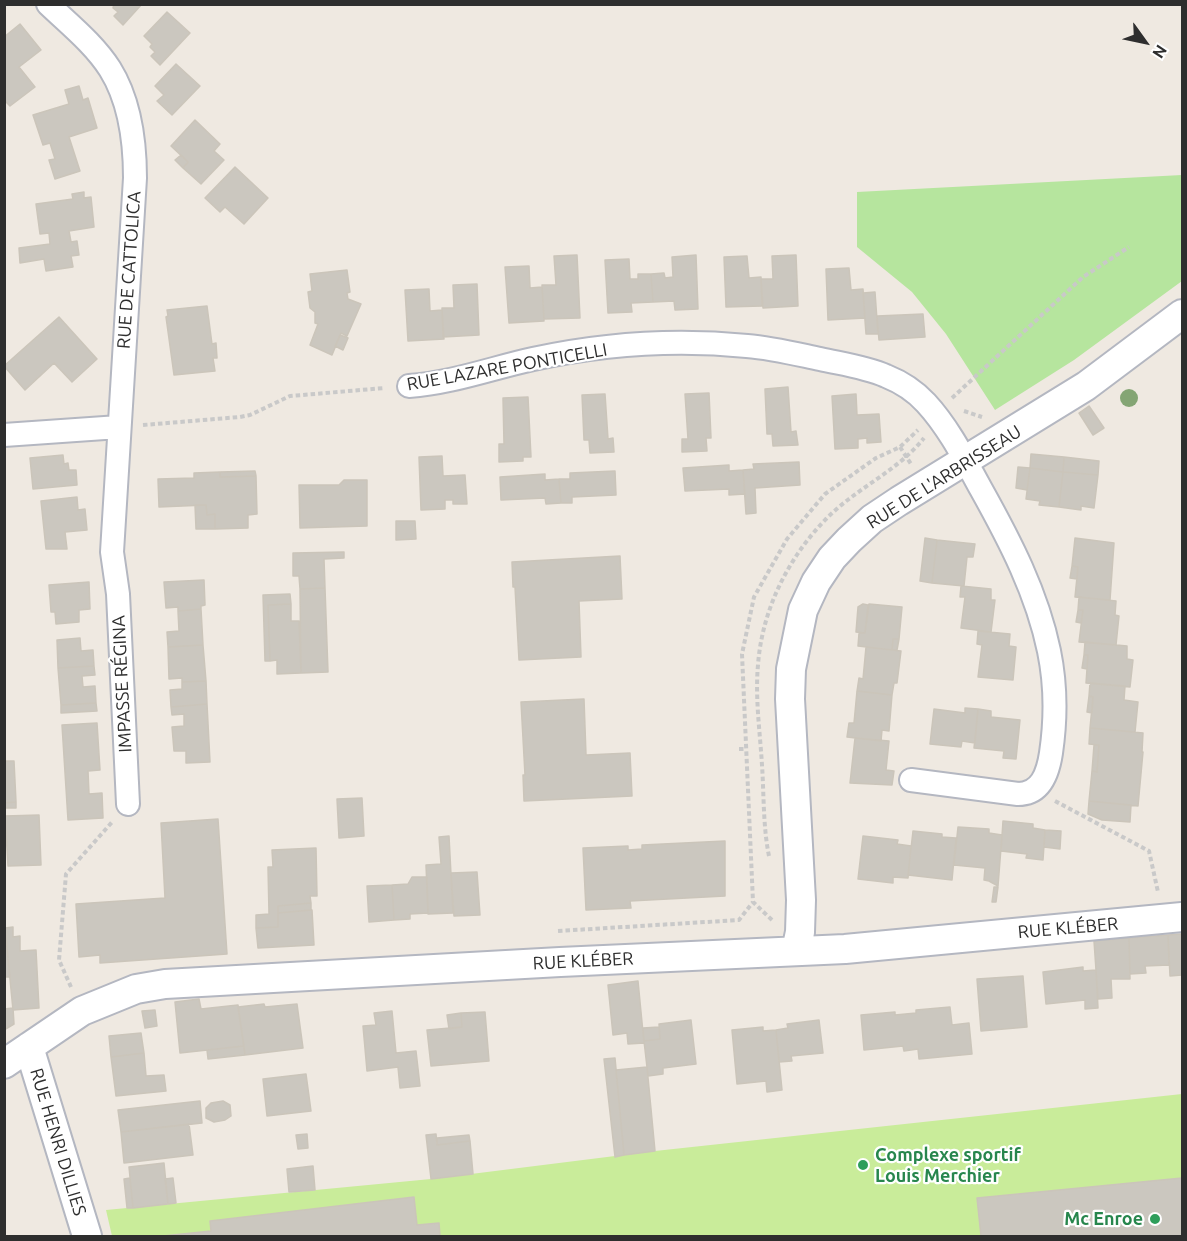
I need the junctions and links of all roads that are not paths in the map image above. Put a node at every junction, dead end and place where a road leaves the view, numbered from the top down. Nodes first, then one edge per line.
1 (48, 4) edge
2 (1182, 314) edge
3 (409, 386) road end
4 (119, 427) junction
5 (4, 435) edge
6 (965, 460) junction
7 (112, 564) joint
8 (911, 780) dead end
9 (128, 804) road end
10 (1173, 918) edge
11 (796, 951) junction
12 (29, 1047) junction
13 (4, 1064) edge
14 (87, 1236) edge

1 - 4 street, RUE DE CATTOLICA
2 - 6 street, RUE DE L'ARBRISSEAU
3 - 6 street, RUE LAZARE PONTICELLI
4 - 5 street
4 - 7 street, RUE DE CATTOLICA
6 - 8 street, RUE LAZARE PONTICELLI
6 - 11 street, RUE DE L'ARBRISSEAU
7 - 9 street, IMPASSE RÉGINA
10 - 11 street, RUE KLÉBER
11 - 12 street, RUE KLÉBER
12 - 13 street, RUE KLÉBER
12 - 14 street, RUE HENRI DILLIES

